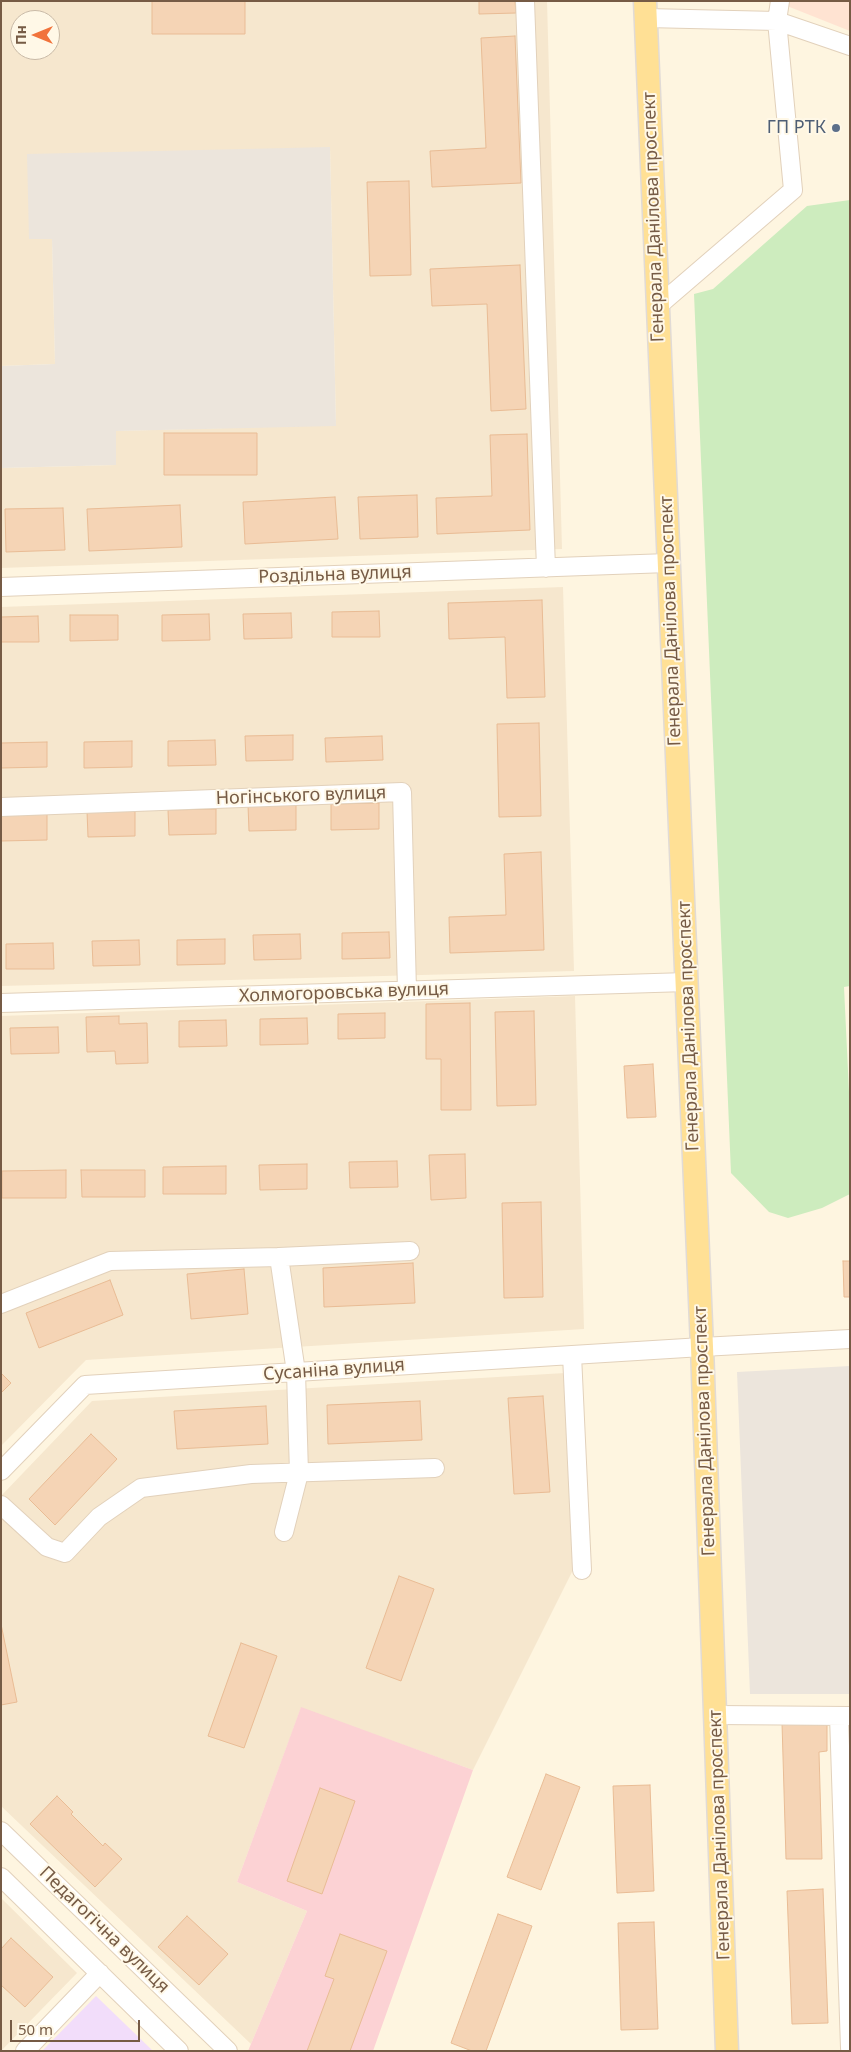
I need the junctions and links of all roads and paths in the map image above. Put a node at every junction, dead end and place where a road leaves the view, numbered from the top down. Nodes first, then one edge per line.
1 (525, 1) edge
2 (780, 1) edge
3 (645, 9) edge
4 (778, 21) junction
5 (850, 46) edge
6 (658, 306) junction
7 (668, 563) junction
8 (546, 568) junction
9 (1, 587) edge
10 (1, 808) edge
11 (687, 982) junction
12 (407, 991) junction
13 (1, 1003) edge
14 (410, 1252) dead end
15 (280, 1258) junction
16 (1, 1304) edge
17 (850, 1339) edge
18 (702, 1346) junction
19 (572, 1355) junction
20 (296, 1372) junction
21 (435, 1468) dead end
22 (1, 1471) edge
23 (299, 1473) junction
24 (1, 1505) edge
25 (284, 1532) dead end
26 (582, 1570) dead end
27 (715, 1715) junction
28 (844, 1716) edge
29 (1, 1831) edge
30 (1, 1877) edge
31 (100, 1973) junction
32 (850, 2048) edge
33 (24, 2051) edge
34 (179, 2051) edge
35 (228, 2051) edge
36 (727, 2051) edge

1 - 8 street
2 - 4 street
3 - 4 street
3 - 6 main road, Генерала Данілова проспект
4 - 5 street
4 - 6 street
6 - 7 main road, Генерала Данілова проспект
7 - 8 street, Роздільна вулиця
7 - 11 main road, Генерала Данілова проспект
8 - 9 street, Роздільна вулиця
10 - 12 street, Ногінського вулиця
11 - 12 street, Холмогоровська вулиця
11 - 18 main road, Генерала Данілова проспект
12 - 13 street, Холмогоровська вулиця
14 - 15 street
15 - 16 street
15 - 20 street
17 - 18 street, Сусаніна вулиця
18 - 19 street, Сусаніна вулиця
18 - 27 main road, Генерала Данілова проспект
19 - 20 street, Сусаніна вулиця
19 - 26 street
20 - 22 street, Сусаніна вулиця
20 - 23 street
21 - 23 street
23 - 24 street
23 - 25 street
27 - 28 street
27 - 36 main road, Генерала Данілова проспект
28 - 32 street
29 - 35 street, Педагогічна вулиця
30 - 31 street, Педагогічна вулиця
31 - 33 street
31 - 34 street, Педагогічна вулиця

